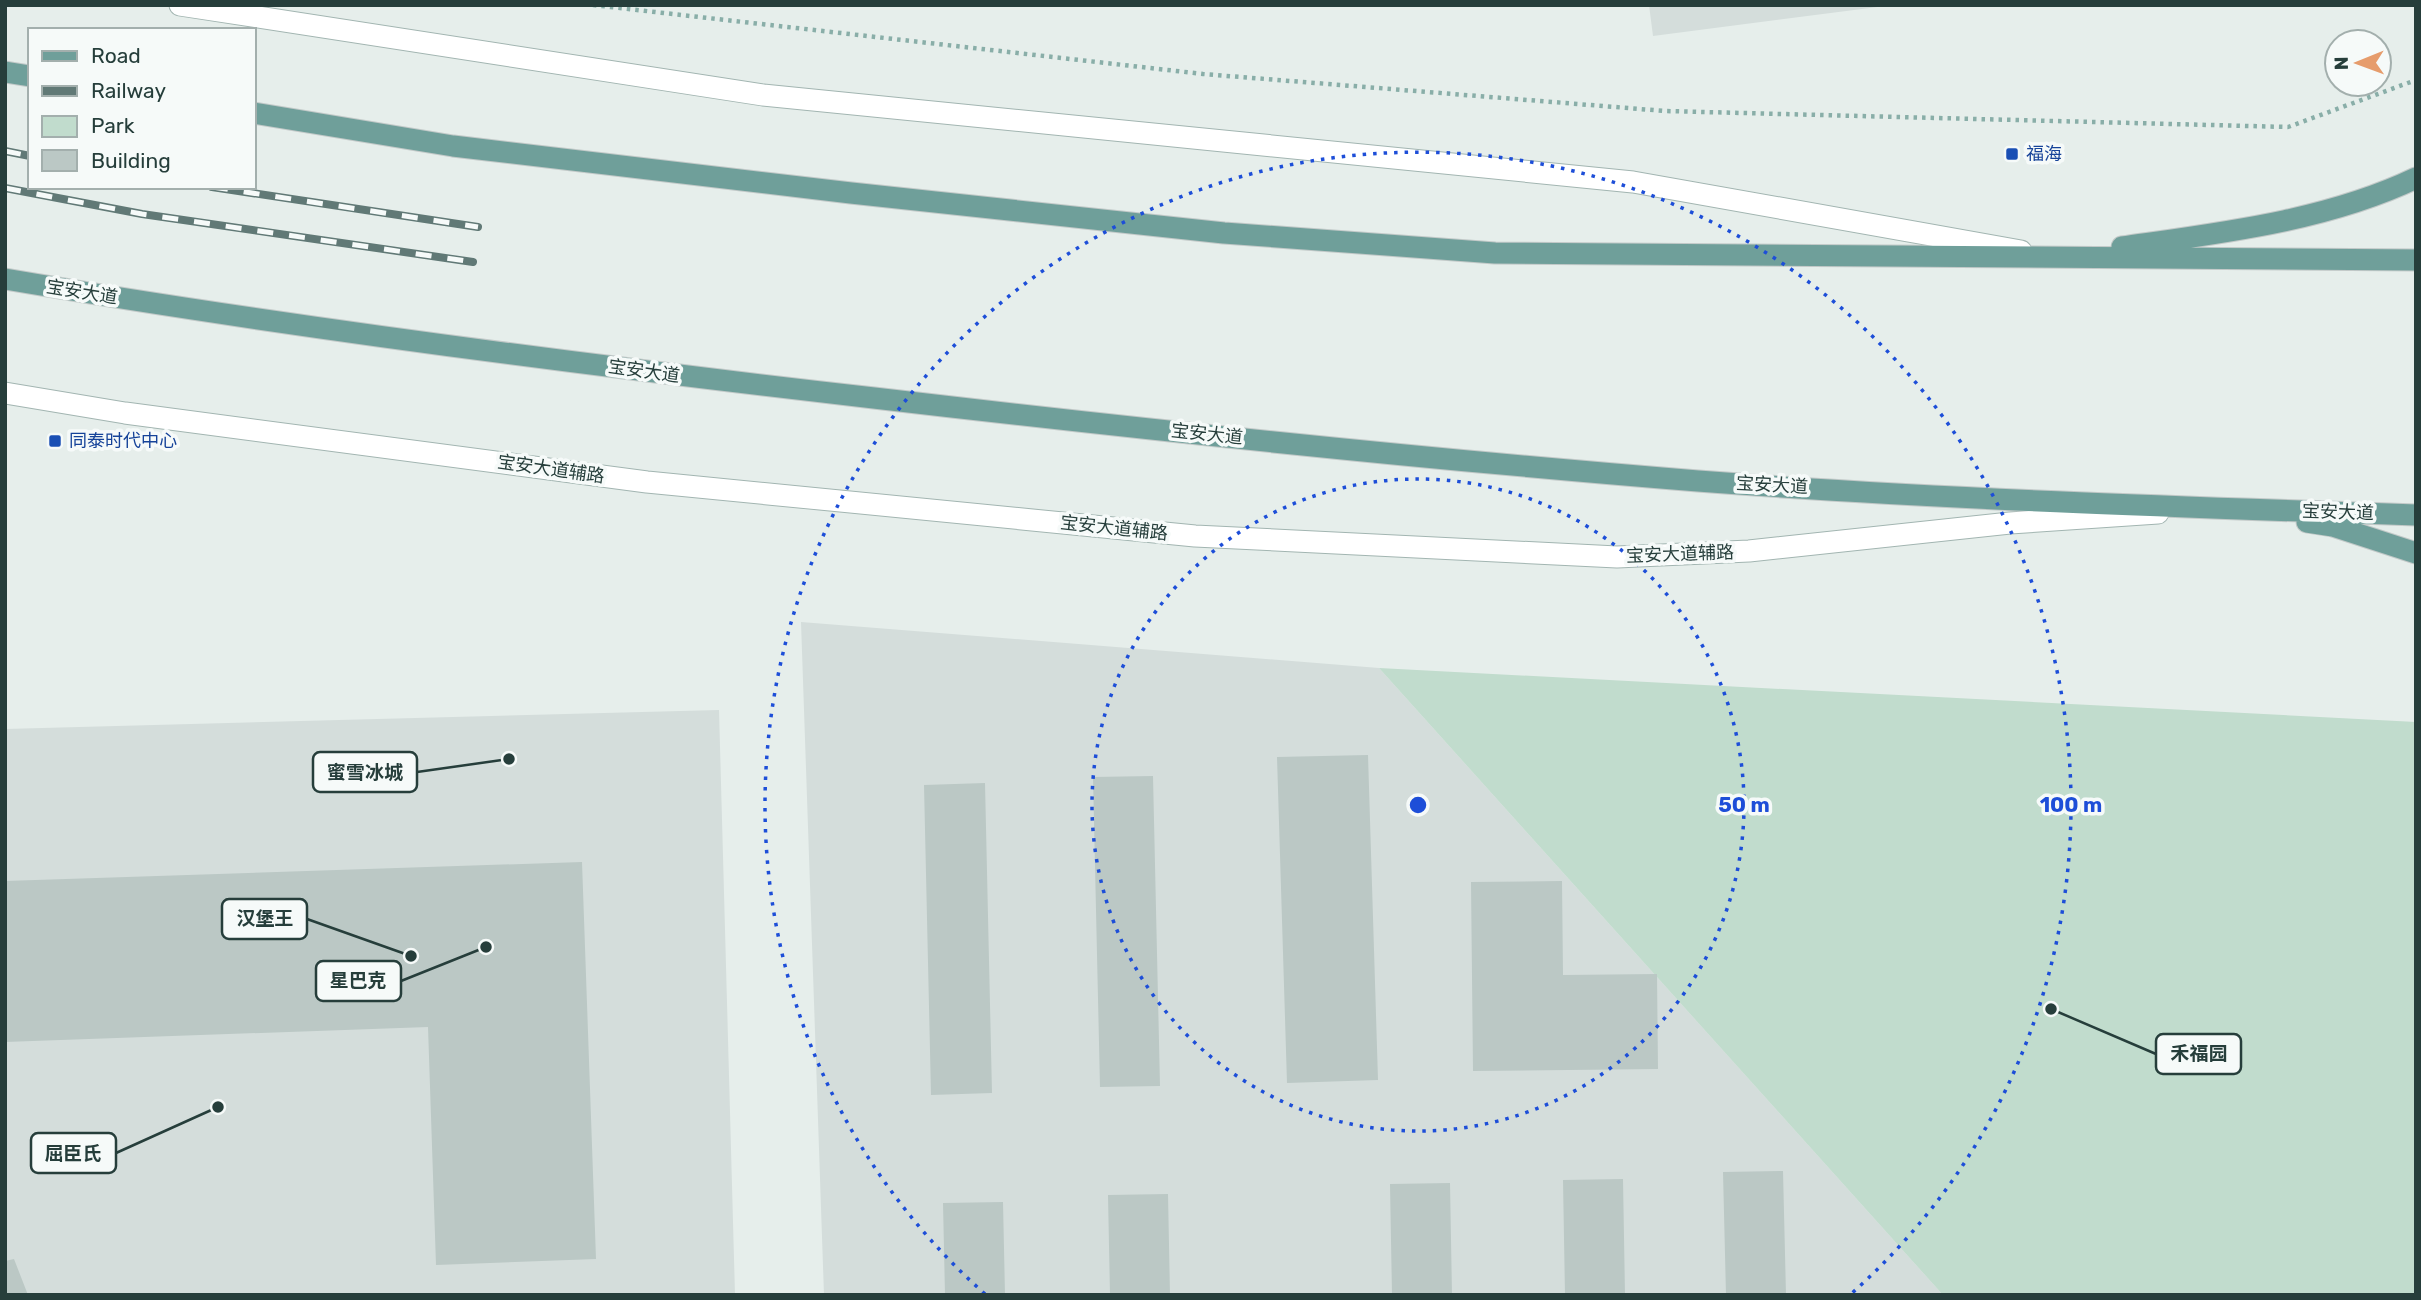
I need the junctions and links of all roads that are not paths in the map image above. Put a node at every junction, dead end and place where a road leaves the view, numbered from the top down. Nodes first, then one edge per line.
1 (180, 5) edge
2 (5, 72) edge
3 (28, 76) edge
4 (256, 114) edge
5 (2416, 178) edge
6 (2050, 257) junction
7 (2416, 261) edge
8 (5, 279) edge
9 (5, 393) edge
10 (2229, 509) junction
11 (2416, 515) edge
12 (2416, 553) edge

1 - 6 main road
2 - 3 main road
4 - 6 main road
5 - 6 main road
6 - 7 main road
8 - 10 main road, 宝安大道
9 - 10 main road, 宝安大道辅路
10 - 11 main road, 宝安大道
10 - 12 main road

